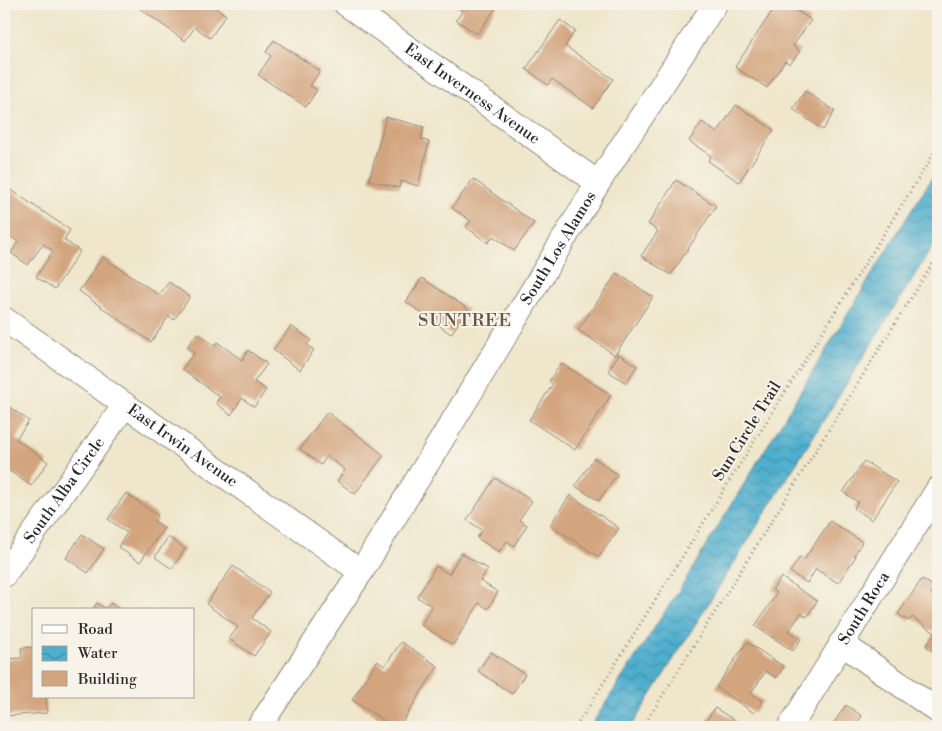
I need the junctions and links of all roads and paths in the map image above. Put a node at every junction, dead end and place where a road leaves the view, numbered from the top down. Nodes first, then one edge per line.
1 (346, 4) edge
2 (715, 4) edge
3 (938, 147) edge
4 (598, 183) junction
5 (938, 255) edge
6 (4, 319) edge
7 (124, 405) junction
8 (938, 489) edge
9 (360, 572) junction
10 (4, 575) edge
11 (841, 643) junction
12 (938, 711) edge
13 (259, 727) edge
14 (576, 727) edge
15 (643, 727) edge
16 (790, 727) edge

1 - 4 street, East Inverness Avenue
2 - 4 street, South Los Alamos
3 - 14 path, Sun Circle Trail
4 - 9 street, South Los Alamos
5 - 15 path
6 - 7 street, East Irwin Avenue
7 - 9 street, East Irwin Avenue
7 - 10 street, South Alba Circle
8 - 11 street, South Roca
9 - 13 street, South Los Alamos
11 - 12 street
11 - 16 street, South Roca

